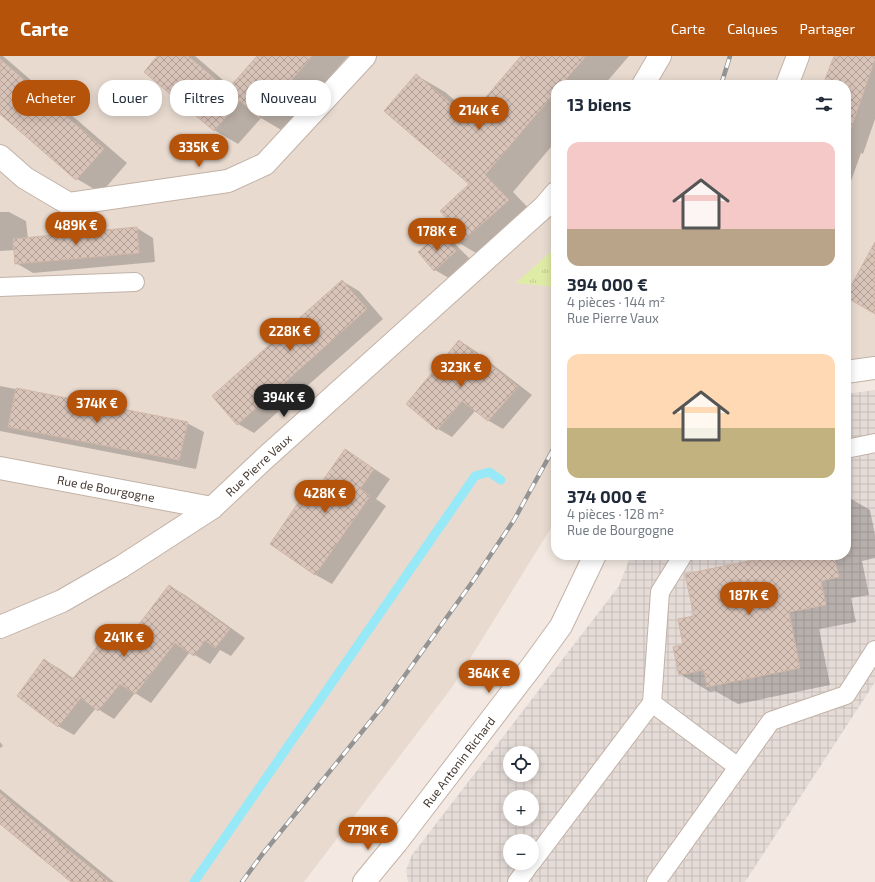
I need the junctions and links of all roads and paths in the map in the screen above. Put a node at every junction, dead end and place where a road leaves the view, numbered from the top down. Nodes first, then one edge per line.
1 (365, 56) edge
2 (660, 56) edge
3 (798, 56) edge
4 (646, 80) edge
5 (789, 80) edge
6 (0, 156) edge
7 (551, 199) edge
8 (135, 282) dead end
9 (0, 287) edge
10 (875, 368) edge
11 (851, 371) edge
12 (875, 443) edge
13 (851, 448) edge
14 (0, 468) edge
15 (212, 508) junction
16 (593, 560) edge
17 (680, 560) edge
18 (0, 627) edge
19 (875, 650) edge
20 (652, 703) junction
21 (738, 767) junction
22 (539, 853) edge
23 (526, 870) edge
24 (364, 882) edge
25 (517, 882) edge
26 (656, 882) edge

1 - 6 street
2 - 4 street
3 - 5 street
7 - 15 street, Rue Pierre Vaux
8 - 9 lane
10 - 11 street
12 - 13 lane
14 - 15 street, Rue de Bourgogne
15 - 18 street, Rue Pierre Vaux
16 - 24 street, Rue Antonin Richard
17 - 20 lane
19 - 21 lane
20 - 21 lane
20 - 22 lane
21 - 26 lane
23 - 25 lane

